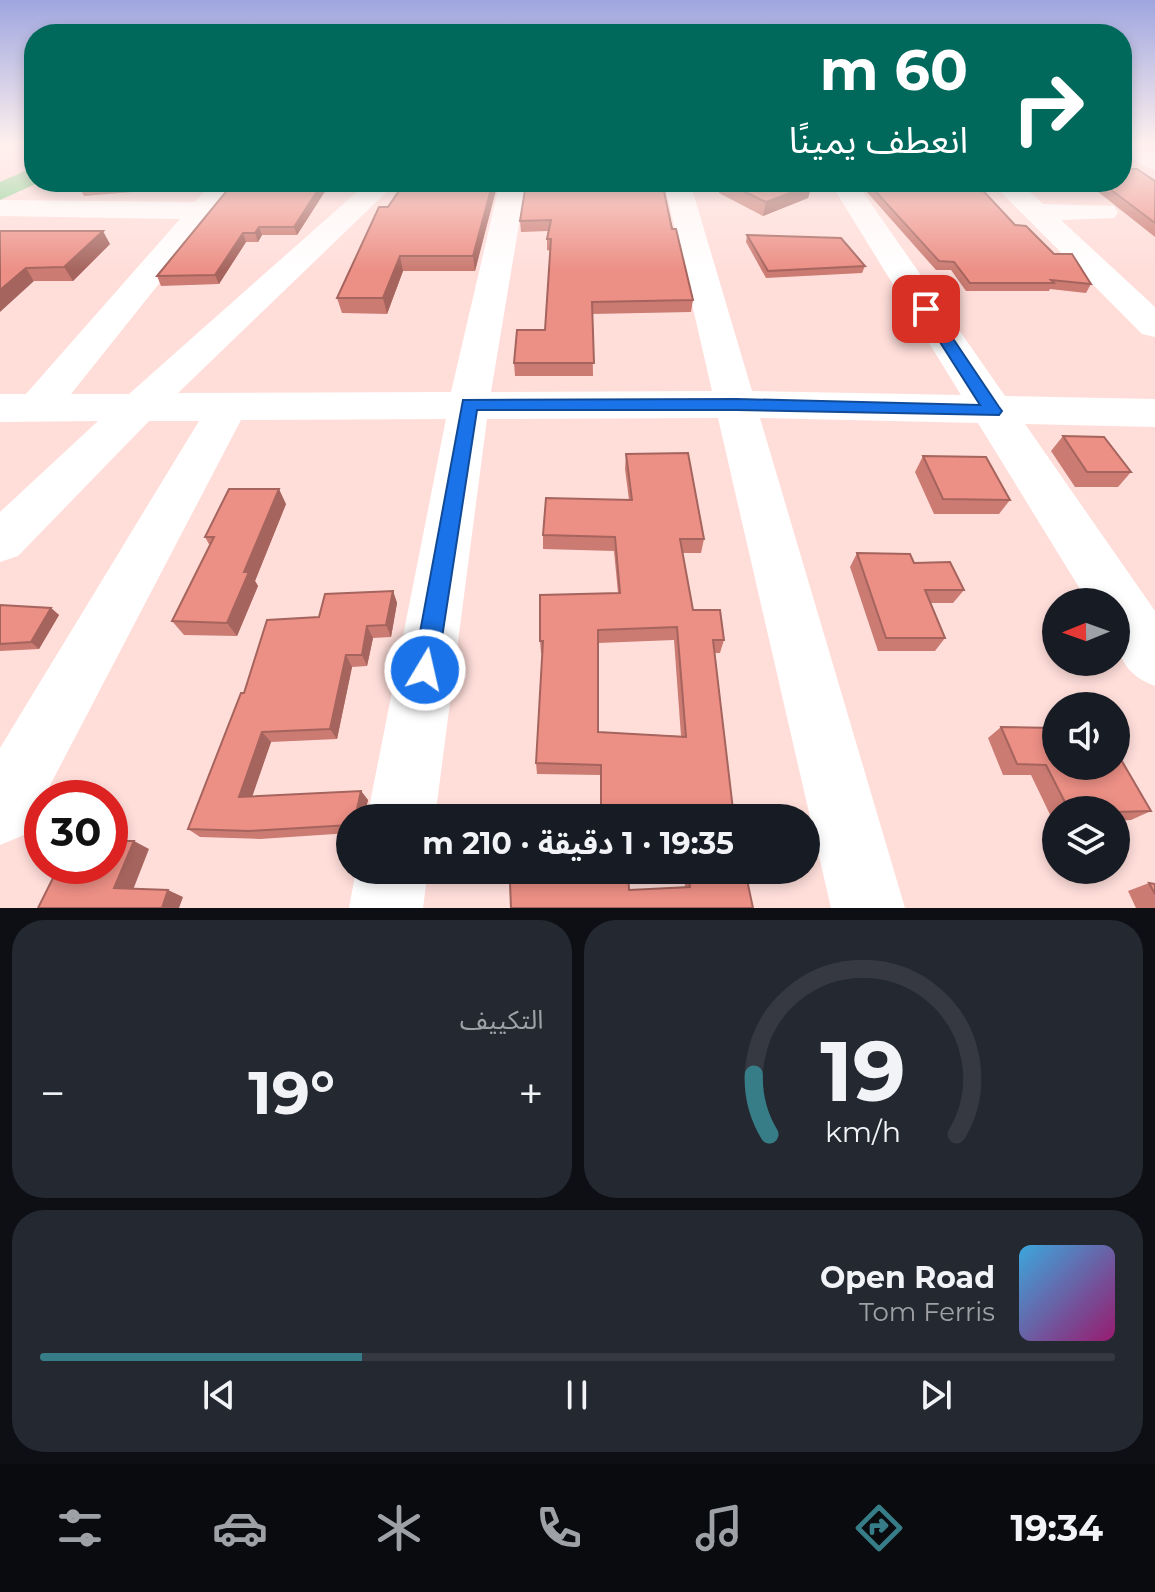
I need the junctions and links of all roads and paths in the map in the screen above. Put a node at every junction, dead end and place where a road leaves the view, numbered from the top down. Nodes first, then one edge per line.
1 (218, 192) edge
2 (373, 192) edge
3 (511, 192) edge
4 (680, 192) edge
5 (850, 192) edge
6 (1015, 192) edge
7 (0, 208) edge
8 (202, 211) junction
9 (1036, 212) junction
10 (1104, 212) dead end
11 (1155, 326) edge
12 (469, 404) junction
13 (737, 404) junction
14 (229, 405) junction
15 (19, 407) edge
16 (139, 407) junction
17 (993, 411) junction
18 (1155, 413) edge
19 (0, 542) edge
20 (1155, 659) edge
21 (22, 733) edge
22 (403, 804) edge
23 (0, 811) edge
24 (390, 884) edge
25 (386, 908) edge
26 (868, 908) edge

1 - 8 street
2 - 16 street
3 - 12 street
4 - 13 street
5 - 17 street
6 - 9 street
7 - 8 street
8 - 15 street
9 - 10 street
9 - 11 street
12 - 13 street
12 - 14 street
12 - 22 street
13 - 17 street
13 - 26 street
14 - 16 street
14 - 21 street
15 - 16 street
16 - 19 street
17 - 18 street
17 - 20 street
21 - 23 street
24 - 25 street

